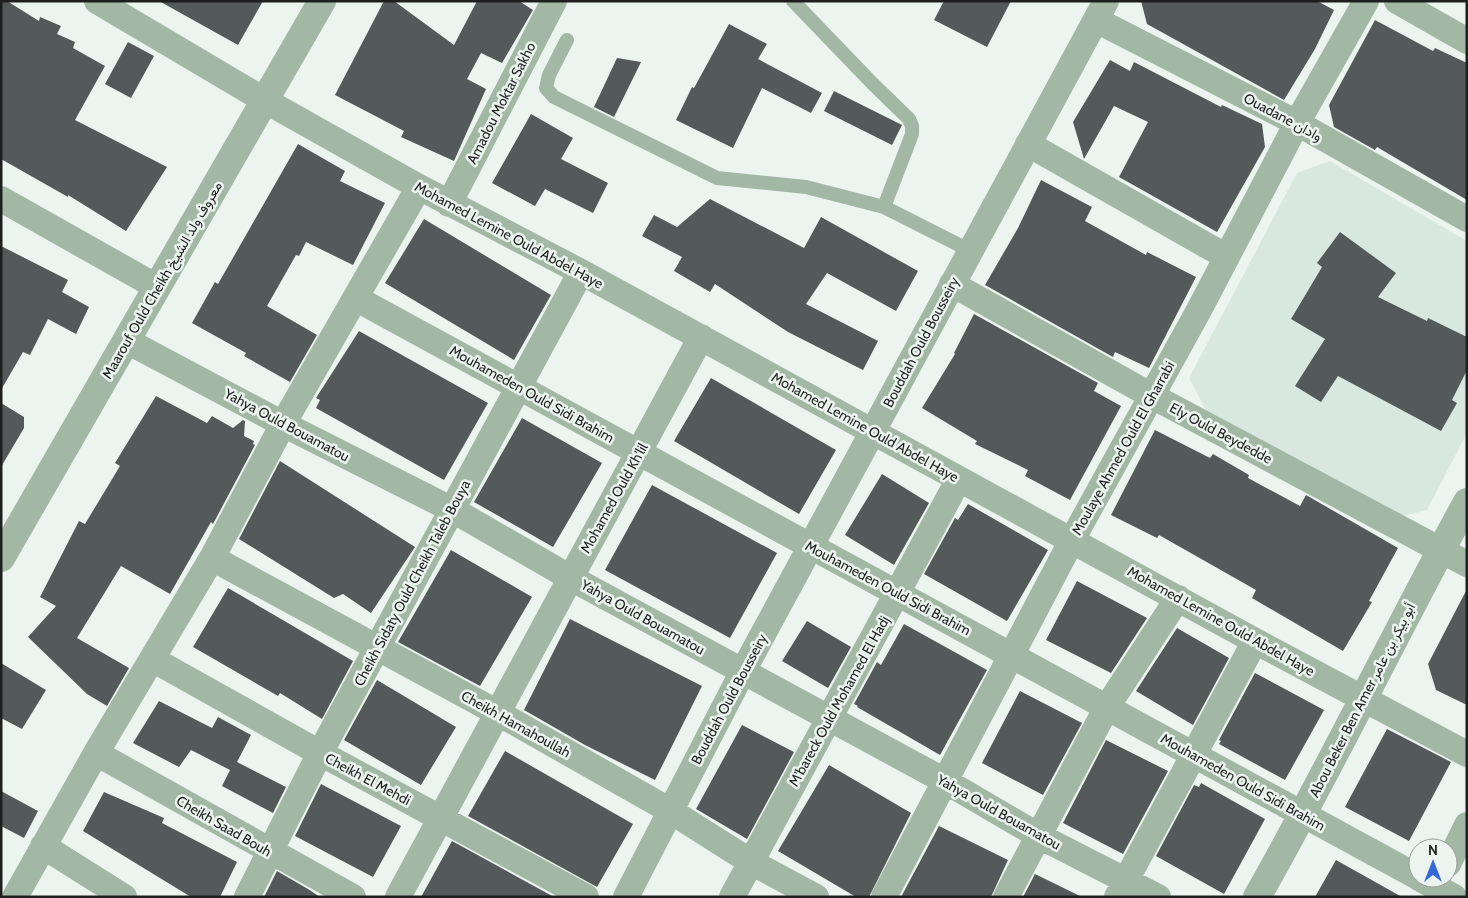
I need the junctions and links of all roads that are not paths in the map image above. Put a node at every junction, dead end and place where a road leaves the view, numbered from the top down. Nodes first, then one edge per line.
1 (97, 1) edge
2 (322, 1) edge
3 (554, 1) edge
4 (793, 1) edge
5 (1366, 1) edge
6 (1397, 1) edge
7 (1101, 10) edge
8 (568, 40) dead end
9 (1467, 41) edge
10 (264, 100) junction
11 (1297, 123) junction
12 (1028, 144) junction
13 (419, 187) junction
14 (1, 199) edge
15 (449, 204) junction
16 (884, 207) junction
17 (1467, 220) edge
18 (971, 251) junction
19 (1227, 257) junction
20 (581, 272) junction
21 (952, 284) junction
22 (158, 287) junction
23 (357, 299) junction
24 (701, 337) junction
25 (127, 341) junction
26 (519, 386) junction
27 (1152, 396) junction
28 (283, 424) junction
29 (873, 431) junction
30 (639, 454) junction
31 (960, 479) junction
32 (1467, 502) edge
33 (451, 509) junction
34 (1072, 540) junction
35 (5, 544) edge
36 (811, 546) junction
37 (1441, 550) junction
38 (212, 558) junction
39 (1467, 564) edge
40 (570, 578) junction
41 (898, 594) junction
42 (1178, 598) junction
43 (1255, 640) junction
44 (378, 647) junction
45 (1012, 656) junction
46 (152, 658) junction
47 (743, 671) junction
48 (1363, 699) junction
49 (1107, 707) junction
50 (498, 713) junction
51 (829, 718) junction
52 (96, 753) junction
53 (320, 753) junction
54 (1467, 754) edge
55 (1194, 756) junction
56 (945, 781) junction
57 (669, 810) junction
58 (1304, 815) junction
59 (441, 818) junction
60 (1467, 825) edge
61 (1039, 836) junction
62 (1458, 843) edge
63 (43, 846) junction
64 (271, 853) junction
65 (751, 862) junction
66 (1408, 872) edge
67 (1121, 888) edge
68 (15, 897) edge
69 (124, 897) edge
70 (247, 897) edge
71 (353, 897) edge
72 (398, 897) edge
73 (586, 897) edge
74 (626, 897) edge
75 (732, 897) edge
76 (816, 897) edge
77 (884, 897) edge
78 (1006, 897) edge
79 (1158, 897) edge
80 (1257, 897) edge

1 - 10 street
2 - 10 street, Maarouf Ould Cheikh معروف ولد الشيخ
3 - 15 street, Amadou Moktar Sakho
4 - 16 lane
5 - 11 street, Moulaye Ahmed Ould El Gharrabi
6 - 9 street
7 - 11 street, Ouadane وادان
7 - 12 street, Bouddah Ould Bousseiry
8 - 16 lane
10 - 13 street, Mohamed Lemine Ould Abdel Haye
10 - 22 street, Maarouf Ould Cheikh معروف ولد الشيخ
11 - 17 street, Ouadane وادان
11 - 19 street, Moulaye Ahmed Ould El Gharrabi
12 - 18 street, Bouddah Ould Bousseiry
12 - 19 street
13 - 15 street, Mohamed Lemine Ould Abdel Haye
13 - 23 street
14 - 22 street
15 - 20 street, Mohamed Lemine Ould Abdel Haye
16 - 18 lane
18 - 21 street, Bouddah Ould Bousseiry
19 - 27 street, Moulaye Ahmed Ould El Gharrabi
20 - 24 street, Mohamed Lemine Ould Abdel Haye
20 - 26 street, Cheikh Sidaty Ould Cheikh Taleb Bouya
21 - 27 street, Ely Ould Beydedde
21 - 29 street, Bouddah Ould Bousseiry
22 - 25 street, Maarouf Ould Cheikh معروف ولد الشيخ
23 - 26 street, Mouhameden Ould Sidi Brahim
23 - 28 street
24 - 29 street, Mohamed Lemine Ould Abdel Haye
24 - 30 street, Mohamed Ould Kh'lil
25 - 28 street, Yahya Ould Bouamatou
25 - 35 street, Maarouf Ould Cheikh معروف ولد الشيخ
26 - 30 street, Mouhameden Ould Sidi Brahim
26 - 33 street, Cheikh Sidaty Ould Cheikh Taleb Bouya
27 - 34 street, Moulaye Ahmed Ould El Gharrabi
27 - 37 street, Ely Ould Beydedde
28 - 33 street, Yahya Ould Bouamatou
28 - 38 street
29 - 31 street, Mohamed Lemine Ould Abdel Haye
29 - 36 street, Bouddah Ould Bousseiry
30 - 36 street, Mouhameden Ould Sidi Brahim
30 - 40 street, Mohamed Ould Kh'lil
31 - 34 street, Mohamed Lemine Ould Abdel Haye
31 - 41 street, M'bareck Ould Mohamed El Hadj
32 - 37 street, Abou Beker Ben Amer أبو بيكر بن عامر
33 - 40 street, Yahya Ould Bouamatou
33 - 44 street, Cheikh Sidaty Ould Cheikh Taleb Bouya
34 - 42 street, Mohamed Lemine Ould Abdel Haye
34 - 45 street, Moulaye Ahmed Ould El Gharrabi
36 - 41 street, Mouhameden Ould Sidi Brahim
36 - 47 street, Bouddah Ould Bousseiry
37 - 39 street, Ely Ould Beydedde
37 - 48 street, Abou Beker Ben Amer أبو بيكر بن عامر
38 - 44 street, Cheikh Hamahoullah
38 - 46 street
40 - 47 street, Yahya Ould Bouamatou
40 - 50 street, Mohamed Ould Kh'lil
41 - 45 street, Mouhameden Ould Sidi Brahim
41 - 51 street, M'bareck Ould Mohamed El Hadj
42 - 43 street, Mohamed Lemine Ould Abdel Haye
42 - 49 street
43 - 48 street, Mohamed Lemine Ould Abdel Haye
43 - 55 street
44 - 50 street, Cheikh Hamahoullah
44 - 53 street, Cheikh Sidaty Ould Cheikh Taleb Bouya
45 - 49 street, Mouhameden Ould Sidi Brahim
45 - 56 street, Moulaye Ahmed Ould El Gharrabi
46 - 52 street
46 - 53 street, Cheikh El Mehdi
47 - 51 street, Yahya Ould Bouamatou
47 - 57 street, Bouddah Ould Bousseiry
48 - 54 street, Mohamed Lemine Ould Abdel Haye
48 - 58 street, Abou Beker Ben Amer أبو بيكر بن عامر
49 - 55 street, Mouhameden Ould Sidi Brahim
49 - 61 street
50 - 57 street, Cheikh Hamahoullah
50 - 59 street, Mohamed Ould Kh'lil
51 - 56 street, Yahya Ould Bouamatou
51 - 65 street, M'bareck Ould Mohamed El Hadj
52 - 63 street
52 - 64 street, Cheikh Saad Bouh
53 - 59 street, Cheikh El Mehdi
53 - 64 street, Cheikh Sidaty Ould Cheikh Taleb Bouya
55 - 58 street, Mouhameden Ould Sidi Brahim
55 - 67 street
56 - 61 street, Yahya Ould Bouamatou
56 - 77 street, Moulaye Ahmed Ould El Gharrabi
57 - 65 street, Cheikh Hamahoullah
57 - 74 street, Bouddah Ould Bousseiry
58 - 66 street, Mouhameden Ould Sidi Brahim
58 - 80 street, Abou Beker Ben Amer أبو بيكر بن عامر
59 - 72 street, Mohamed Ould Kh'lil
59 - 73 street, Cheikh El Mehdi
60 - 62 street
61 - 67 street, Yahya Ould Bouamatou
61 - 78 street
63 - 68 street
63 - 69 street
64 - 70 street, Cheikh Sidaty Ould Cheikh Taleb Bouya
64 - 71 street, Cheikh Saad Bouh
65 - 75 street, M'bareck Ould Mohamed El Hadj
65 - 76 street, Cheikh Hamahoullah
67 - 79 street, Yahya Ould Bouamatou

